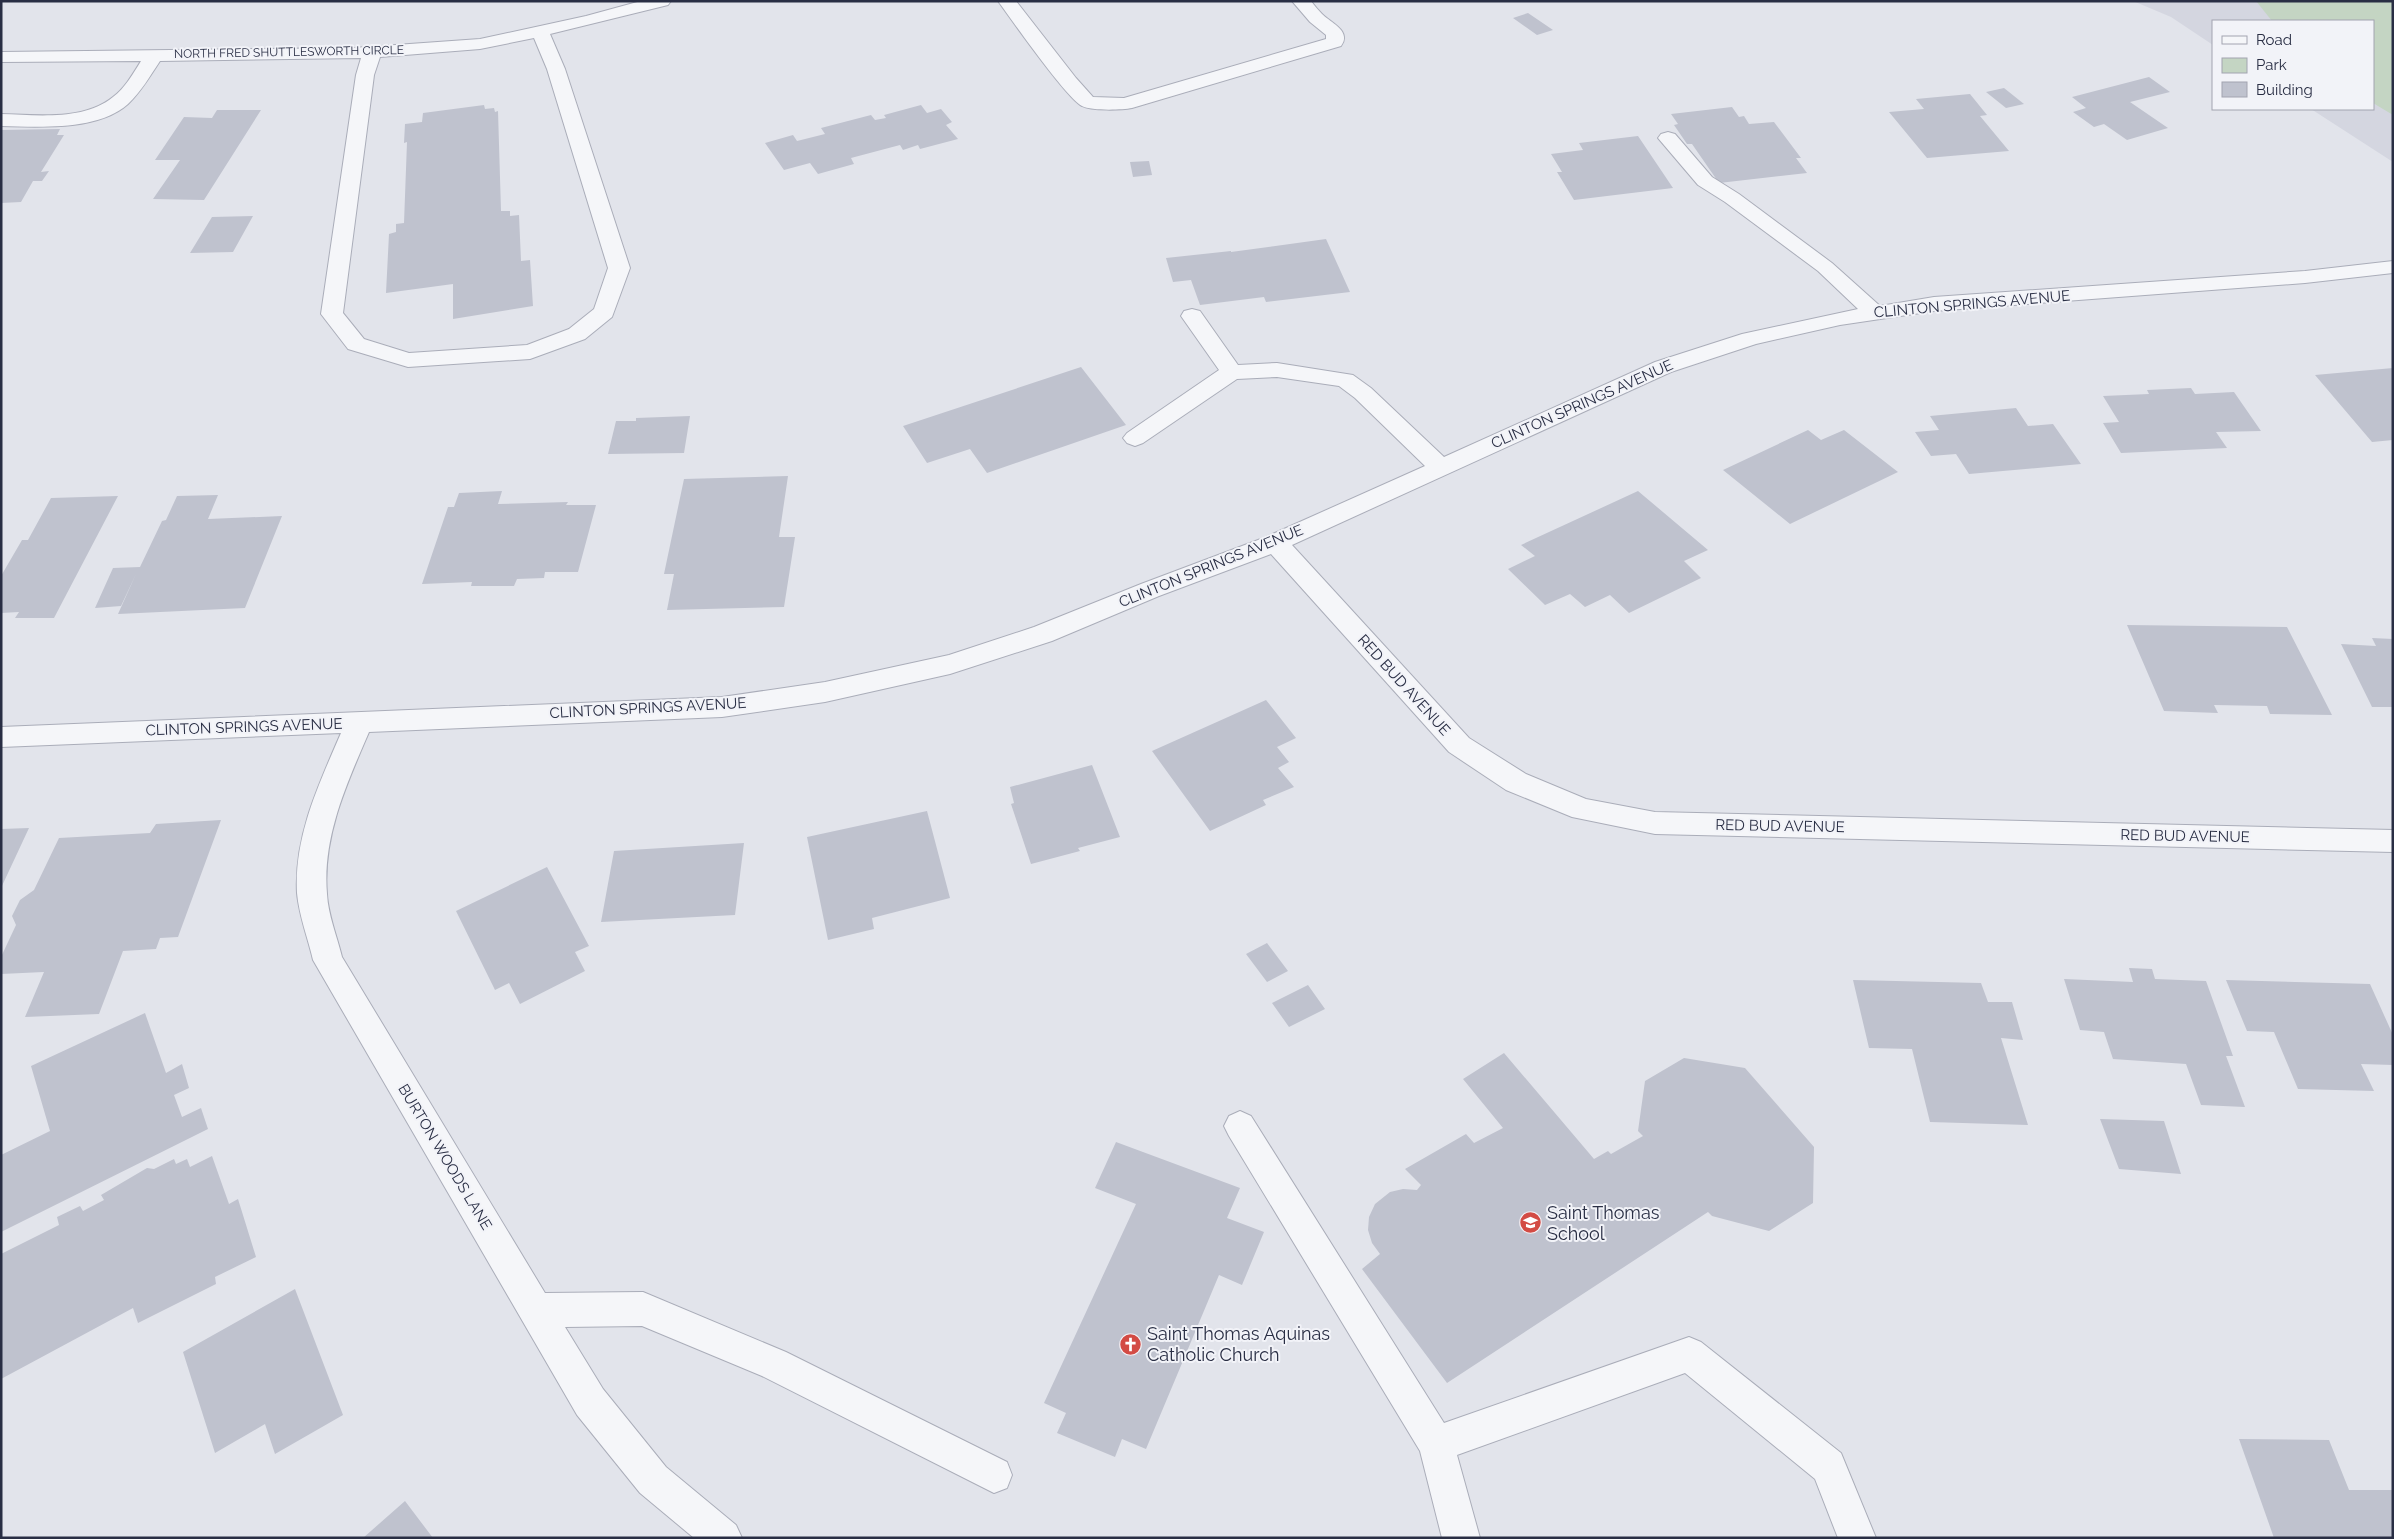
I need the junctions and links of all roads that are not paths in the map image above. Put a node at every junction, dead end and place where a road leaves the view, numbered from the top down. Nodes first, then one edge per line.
1 (662, 1) edge
2 (1007, 1) edge
3 (1301, 1) edge
4 (540, 32) junction
5 (372, 52) junction
6 (154, 55) junction
7 (1, 57) edge
8 (1, 120) edge
9 (1668, 138) dead end
10 (2393, 267) edge
11 (1875, 313) junction
12 (1192, 316) dead end
13 (1232, 372) junction
14 (1135, 438) dead end
15 (1440, 467) junction
16 (1275, 543) junction
17 (358, 723) junction
18 (1, 737) edge
19 (2393, 841) edge
20 (1240, 1126) dead end
21 (536, 1310) junction
22 (1436, 1444) junction
23 (994, 1475) dead end
24 (723, 1538) edge
25 (1461, 1538) edge
26 (1857, 1538) edge

1 - 4 street, NORTH FRED SHUTTLESWORTH CIRCLE
2 - 3 street
4 - 5 street, NORTH FRED SHUTTLESWORTH CIRCLE
4 - 5 street
5 - 6 street, NORTH FRED SHUTTLESWORTH CIRCLE
6 - 7 street, NORTH FRED SHUTTLESWORTH CIRCLE
6 - 8 street
9 - 11 street
10 - 11 street, CLINTON SPRINGS AVENUE
11 - 15 street, CLINTON SPRINGS AVENUE
12 - 13 street
13 - 14 street
13 - 15 street
15 - 16 street, CLINTON SPRINGS AVENUE
16 - 17 street, CLINTON SPRINGS AVENUE
16 - 19 street, RED BUD AVENUE
17 - 18 street, CLINTON SPRINGS AVENUE
17 - 21 street, BURTON WOODS LANE
20 - 22 street
21 - 23 street
21 - 24 street, BURTON WOODS LANE
22 - 25 street
22 - 26 street

